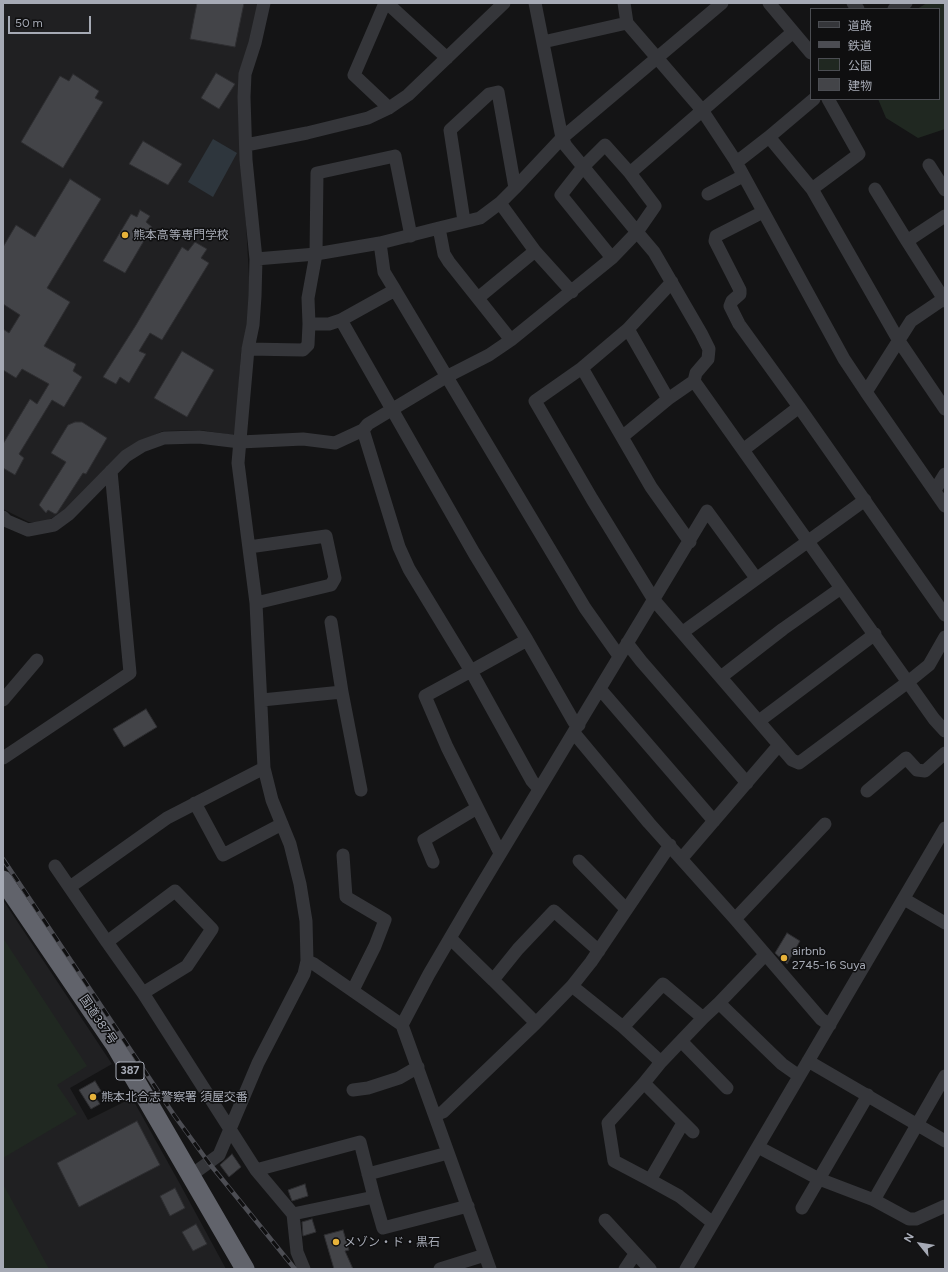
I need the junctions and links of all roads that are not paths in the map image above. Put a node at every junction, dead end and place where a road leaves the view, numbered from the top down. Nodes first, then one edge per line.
1 (264, 3) edge
2 (386, 3) edge
3 (535, 3) edge
4 (722, 3) edge
5 (769, 3) edge
6 (906, 3) edge
7 (628, 5) edge
8 (496, 6) edge
9 (896, 8) edge
10 (627, 23) junction
11 (793, 32) junction
12 (543, 42) junction
13 (810, 52) edge
14 (658, 57) junction
15 (447, 58) junction
16 (813, 100) edge
17 (829, 100) edge
18 (389, 108) junction
19 (702, 110) junction
20 (769, 137) junction
21 (562, 138) junction
22 (246, 145) junction
23 (735, 160) junction
24 (929, 165) dead end
25 (583, 167) junction
26 (630, 173) junction
27 (743, 176) junction
28 (515, 188) junction
29 (812, 189) junction
30 (875, 189) dead end
31 (945, 190) edge
32 (708, 194) dead end
33 (500, 203) junction
34 (763, 212) junction
35 (945, 216) edge
36 (464, 221) junction
37 (439, 228) junction
38 (637, 232) junction
39 (411, 236) junction
40 (907, 241) junction
41 (380, 243) junction
42 (535, 251) junction
43 (316, 254) junction
44 (612, 258) junction
45 (256, 259) junction
46 (672, 282) junction
47 (395, 290) junction
48 (572, 292) junction
49 (478, 298) junction
50 (944, 299) edge
51 (341, 320) junction
52 (309, 324) junction
53 (628, 329) junction
54 (511, 340) junction
55 (898, 341) junction
56 (248, 349) junction
57 (582, 368) junction
58 (446, 377) junction
59 (694, 381) junction
60 (866, 392) junction
61 (668, 399) junction
62 (799, 407) junction
63 (945, 409) edge
64 (392, 410) junction
65 (362, 430) junction
66 (622, 437) junction
67 (240, 442) junction
68 (743, 450) junction
69 (111, 471) junction
70 (945, 474) edge
71 (935, 490) junction
72 (865, 500) junction
73 (945, 506) edge
74 (3, 517) edge
75 (808, 541) junction
76 (690, 542) junction
77 (249, 547) junction
78 (756, 578) junction
79 (841, 588) junction
80 (654, 600) junction
81 (256, 604) junction
82 (945, 615) edge
83 (331, 622) dead end
84 (683, 632) junction
85 (875, 634) junction
86 (945, 637) edge
87 (527, 640) junction
88 (627, 643) junction
89 (619, 656) junction
90 (37, 660) dead end
91 (471, 671) junction
92 (722, 677) junction
93 (908, 682) junction
94 (600, 689) junction
95 (342, 692) junction
96 (3, 700) edge
97 (262, 700) junction
98 (759, 721) junction
99 (576, 729) junction
100 (945, 731) edge
101 (779, 745) junction
102 (945, 753) edge
103 (3, 758) edge
104 (264, 768) junction
105 (747, 783) junction
106 (539, 789) junction
107 (361, 790) dead end
108 (867, 791) dead end
109 (195, 803) junction
110 (477, 808) junction
111 (714, 821) junction
112 (282, 824) junction
113 (825, 824) dead end
114 (945, 828) edge
115 (670, 845) junction
116 (500, 853) junction
117 (343, 855) dead end
118 (682, 858) junction
119 (579, 861) dead end
120 (433, 862) dead end
121 (56, 866) dead end
122 (3, 880) edge
123 (70, 887) junction
124 (904, 899) junction
125 (626, 909) junction
126 (735, 919) junction
127 (945, 923) edge
128 (450, 938) junction
129 (107, 942) junction
130 (599, 951) junction
131 (765, 955) junction
132 (307, 961) junction
133 (493, 980) junction
134 (572, 986) junction
135 (352, 990) junction
136 (143, 993) junction
137 (719, 1003) junction
138 (702, 1018) junction
139 (536, 1023) junction
140 (402, 1025) junction
141 (830, 1025) junction
142 (623, 1026) junction
143 (681, 1041) junction
144 (808, 1061) junction
145 (661, 1062) junction
146 (418, 1067) junction
147 (799, 1076) junction
148 (945, 1076) edge
149 (644, 1084) junction
150 (727, 1088) dead end
151 (353, 1090) dead end
152 (868, 1095) junction
153 (435, 1115) junction
154 (683, 1123) junction
155 (917, 1125) junction
156 (230, 1128) junction
157 (693, 1132) dead end
158 (945, 1141) edge
159 (758, 1147) junction
160 (448, 1153) junction
161 (256, 1170) junction
162 (368, 1174) junction
163 (190, 1176) junction
164 (819, 1179) junction
165 (650, 1180) junction
166 (374, 1197) junction
167 (874, 1200) junction
168 (468, 1206) junction
169 (945, 1206) edge
170 (802, 1208) dead end
171 (293, 1214) junction
172 (605, 1220) dead end
173 (713, 1223) junction
174 (485, 1254) junction
175 (635, 1254) junction
176 (245, 1269) edge
177 (304, 1269) edge
178 (440, 1269) edge
179 (490, 1269) edge
180 (625, 1269) edge
181 (650, 1269) edge
182 (686, 1269) edge

1 - 22 street
2 - 15 street
2 - 18 street
3 - 12 street
4 - 14 street
5 - 11 street
6 - 9 street
7 - 10 street
8 - 15 street
10 - 12 street
10 - 14 street
11 - 13 street
11 - 19 street
12 - 21 street
14 - 19 street
14 - 21 street
15 - 18 street
16 - 20 street
17 - 29 street
18 - 22 street
19 - 23 street
19 - 26 street
20 - 23 street
20 - 29 street
21 - 25 street
21 - 28 street
22 - 45 street
23 - 27 street
24 - 31 street
25 - 26 street
25 - 38 street
25 - 44 street
26 - 38 street
27 - 32 street
27 - 34 street
28 - 33 street
28 - 36 street
29 - 55 street
30 - 40 street
33 - 36 street
33 - 42 street
34 - 60 street
34 - 62 street
35 - 40 street
36 - 37 street
37 - 39 street
37 - 49 street
38 - 44 street
38 - 46 street
39 - 41 street
39 - 43 street
40 - 50 street
41 - 43 street
41 - 47 street
42 - 48 street
42 - 49 street
43 - 45 street
43 - 52 street
44 - 48 street
45 - 56 street
46 - 53 street
46 - 59 street
47 - 51 street
47 - 58 street
48 - 54 street
49 - 54 street
50 - 55 street
51 - 52 street
51 - 64 street
52 - 56 street
53 - 57 street
53 - 61 street
54 - 58 street
55 - 60 street
55 - 63 street
56 - 67 street
57 - 66 street
57 - 80 street
58 - 64 street
58 - 89 street
59 - 61 street
59 - 68 street
60 - 71 street
61 - 66 street
62 - 68 street
62 - 72 street
64 - 65 street
64 - 87 street
65 - 67 street
65 - 91 street
66 - 76 street
67 - 69 street
67 - 77 street
68 - 75 street
69 - 74 street
69 - 103 street
70 - 71 street
71 - 73 street
72 - 75 street
72 - 82 street
75 - 78 street
75 - 79 street
76 - 78 street
76 - 80 street
77 - 81 street
77 - 81 street
78 - 84 street
79 - 85 street
79 - 92 street
80 - 84 street
80 - 88 street
81 - 97 street
83 - 95 street
84 - 92 street
85 - 93 street
85 - 98 street
86 - 93 street
87 - 91 street
87 - 99 street
88 - 89 street
88 - 105 street
89 - 94 street
90 - 96 street
91 - 106 street
91 - 110 street
92 - 98 street
93 - 100 street
93 - 101 street
94 - 99 street
94 - 111 street
95 - 97 street
95 - 107 street
97 - 104 street
98 - 101 street
99 - 106 street
99 - 115 street
101 - 105 street
102 - 108 street
104 - 109 street
104 - 112 street
105 - 111 street
106 - 116 street
109 - 112 street
109 - 123 street
110 - 116 street
110 - 120 street
111 - 118 street
112 - 132 street
113 - 126 street
114 - 124 street
115 - 118 street
115 - 125 street
116 - 128 street
117 - 135 street
118 - 126 street
119 - 125 street
121 - 123 street
122 - 163 highway, 国道387号 / 387
123 - 129 street
124 - 127 street
124 - 141 street
125 - 130 street
126 - 131 street
128 - 133 street
128 - 140 street
129 - 136 street
129 - 136 street
130 - 133 street
130 - 134 street
131 - 137 street
131 - 141 street
132 - 135 street
132 - 156 street
133 - 139 street
134 - 139 street
134 - 142 street
135 - 140 street
136 - 156 street
137 - 138 street
137 - 147 street
138 - 142 street
138 - 143 street
139 - 153 street
140 - 146 street
141 - 144 street
142 - 145 street
143 - 145 street
143 - 150 street
144 - 147 street
144 - 152 street
145 - 149 street
146 - 151 street
146 - 153 street
147 - 159 street
148 - 155 street
149 - 154 street
149 - 165 street
152 - 155 street
152 - 164 street
153 - 160 street
154 - 157 street
154 - 165 street
155 - 158 street
155 - 167 street
156 - 161 street
156 - 163 street
159 - 164 street
159 - 173 street
160 - 162 street
160 - 168 street
161 - 162 street
161 - 171 street
162 - 166 street
163 - 176 highway, 国道387号 / 387
164 - 167 street
164 - 170 street
165 - 173 street
166 - 168 street
166 - 171 street
167 - 169 street
168 - 174 street
171 - 177 street
172 - 175 street
173 - 182 street
174 - 178 street
174 - 179 street
175 - 180 street
175 - 181 street

